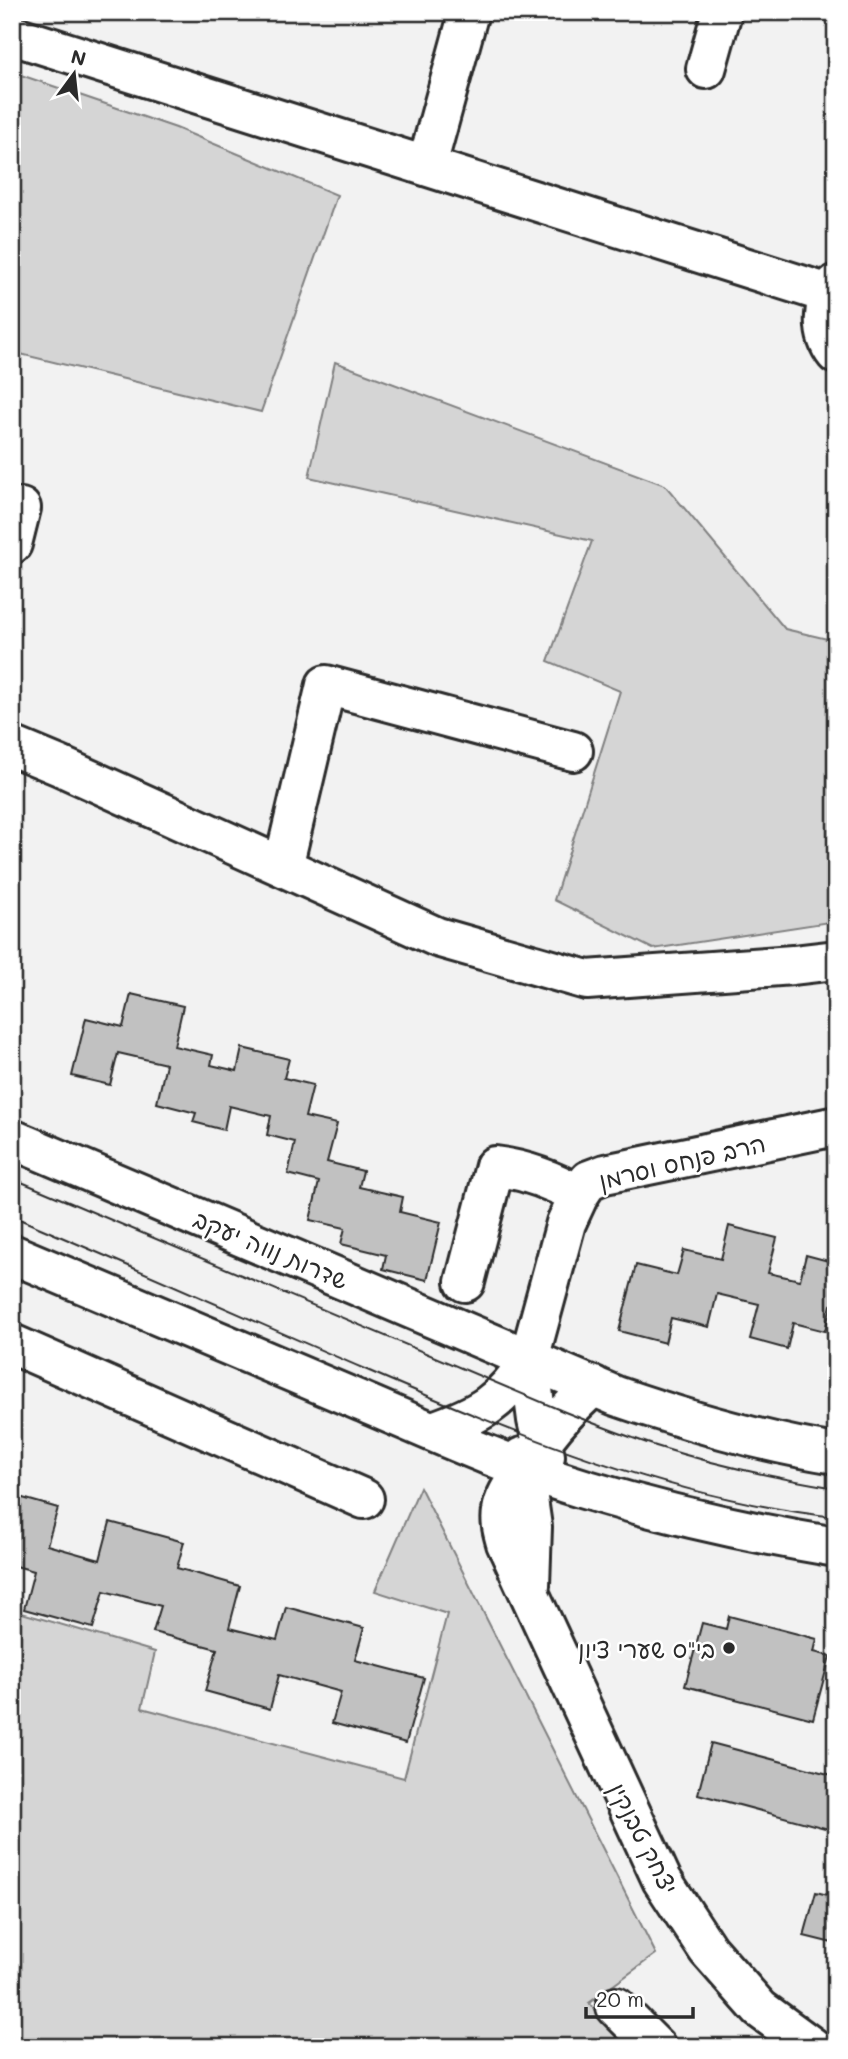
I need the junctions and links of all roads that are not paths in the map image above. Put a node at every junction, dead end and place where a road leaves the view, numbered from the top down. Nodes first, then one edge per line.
1 (469, 12) edge
2 (722, 12) edge
3 (12, 34) edge
4 (706, 69) dead end
5 (427, 165) junction
6 (832, 289) edge
7 (836, 354) edge
8 (12, 747) edge
9 (573, 751) dead end
10 (283, 867) junction
11 (836, 960) edge
12 (836, 1126) edge
13 (12, 1139) edge
14 (579, 1195) junction
15 (12, 1254) edge
16 (465, 1282) dead end
17 (12, 1345) edge
18 (518, 1374) junction
19 (594, 1386) junction
20 (433, 1431) junction
21 (836, 1454) edge
22 (539, 1463) junction
23 (364, 1499) dead end
24 (836, 1547) edge
25 (616, 2007) dead end
26 (656, 2047) edge
27 (812, 2047) edge

1 - 5 street
2 - 4 street
3 - 5 street
5 - 6 street
6 - 7 street
8 - 10 street
9 - 10 street
10 - 11 street
12 - 14 street, הרב פנחס וסרמן
13 - 18 street, שדרות נווה יעקב
14 - 16 street
14 - 18 street, הרב פנחס וסרמן
15 - 20 street
17 - 23 street
18 - 19 street, שדרות נווה יעקב
18 - 20 street
18 - 22 street, הרב פנחס וסרמן
19 - 21 street
19 - 22 street
20 - 22 street
22 - 24 street
22 - 27 street, יצחק טבנקין
25 - 26 street

